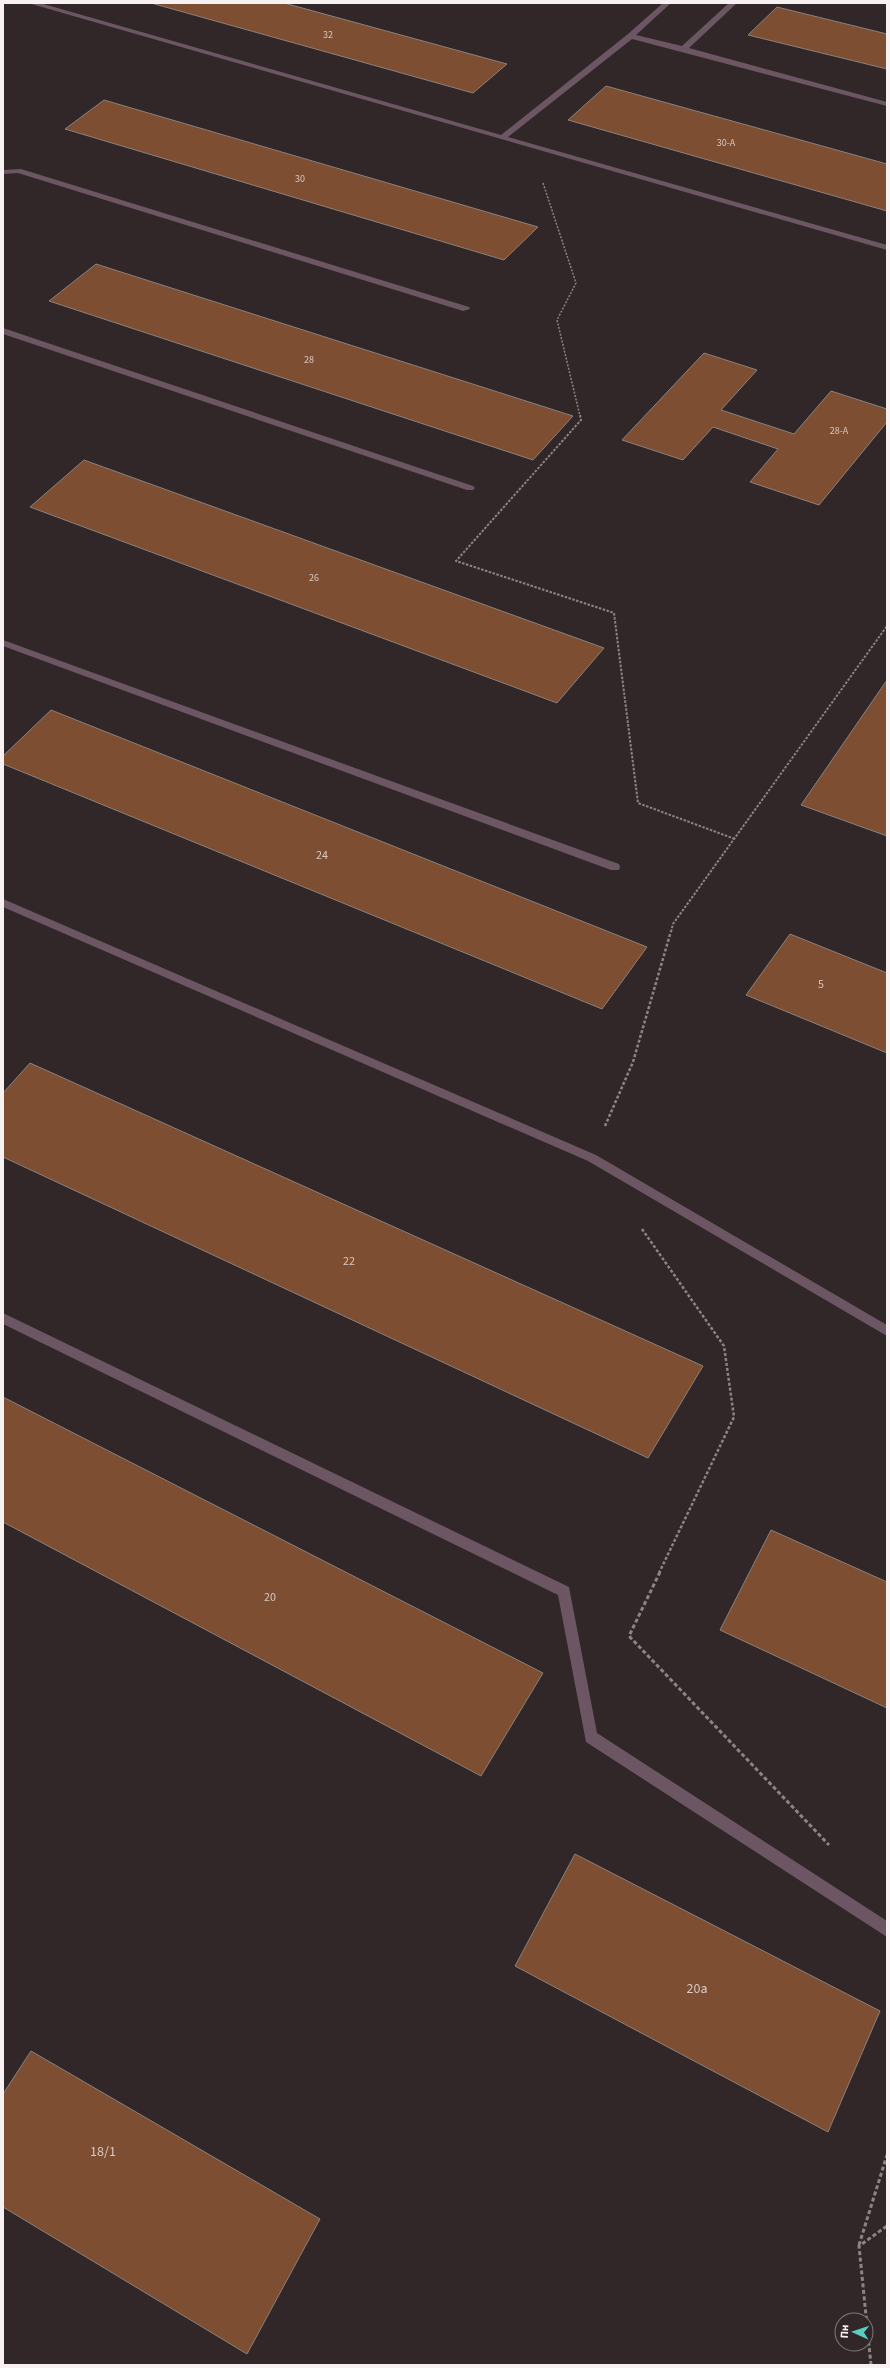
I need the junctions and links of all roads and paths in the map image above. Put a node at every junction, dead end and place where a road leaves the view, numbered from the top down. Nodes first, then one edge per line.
1 (32, 3) edge
2 (667, 3) edge
3 (733, 3) edge
4 (631, 36) junction
5 (684, 49) junction
6 (887, 104) edge
7 (502, 138) junction
8 (531, 146) junction
9 (3, 172) edge
10 (887, 248) edge
11 (466, 309) dead end
12 (3, 331) edge
13 (470, 488) dead end
14 (887, 626) edge
15 (3, 643) edge
16 (734, 839) junction
17 (616, 867) dead end
18 (3, 903) edge
19 (592, 1158) junction
20 (637, 1223) dead end
21 (3, 1318) edge
22 (887, 1330) edge
23 (832, 1849) dead end
24 (887, 1930) edge
25 (887, 2155) edge
26 (887, 2226) edge
27 (859, 2246) junction
28 (871, 2365) edge

1 - 7 lane
2 - 4 lane
3 - 5 lane
4 - 5 lane
4 - 7 lane
5 - 6 lane
7 - 8 lane
8 - 10 lane
8 - 16 path
9 - 11 lane
12 - 13 lane
14 - 16 path
15 - 17 lane
16 - 19 path
18 - 19 lane
19 - 22 lane
20 - 23 path
21 - 24 lane
25 - 27 path
26 - 27 path
27 - 28 path

